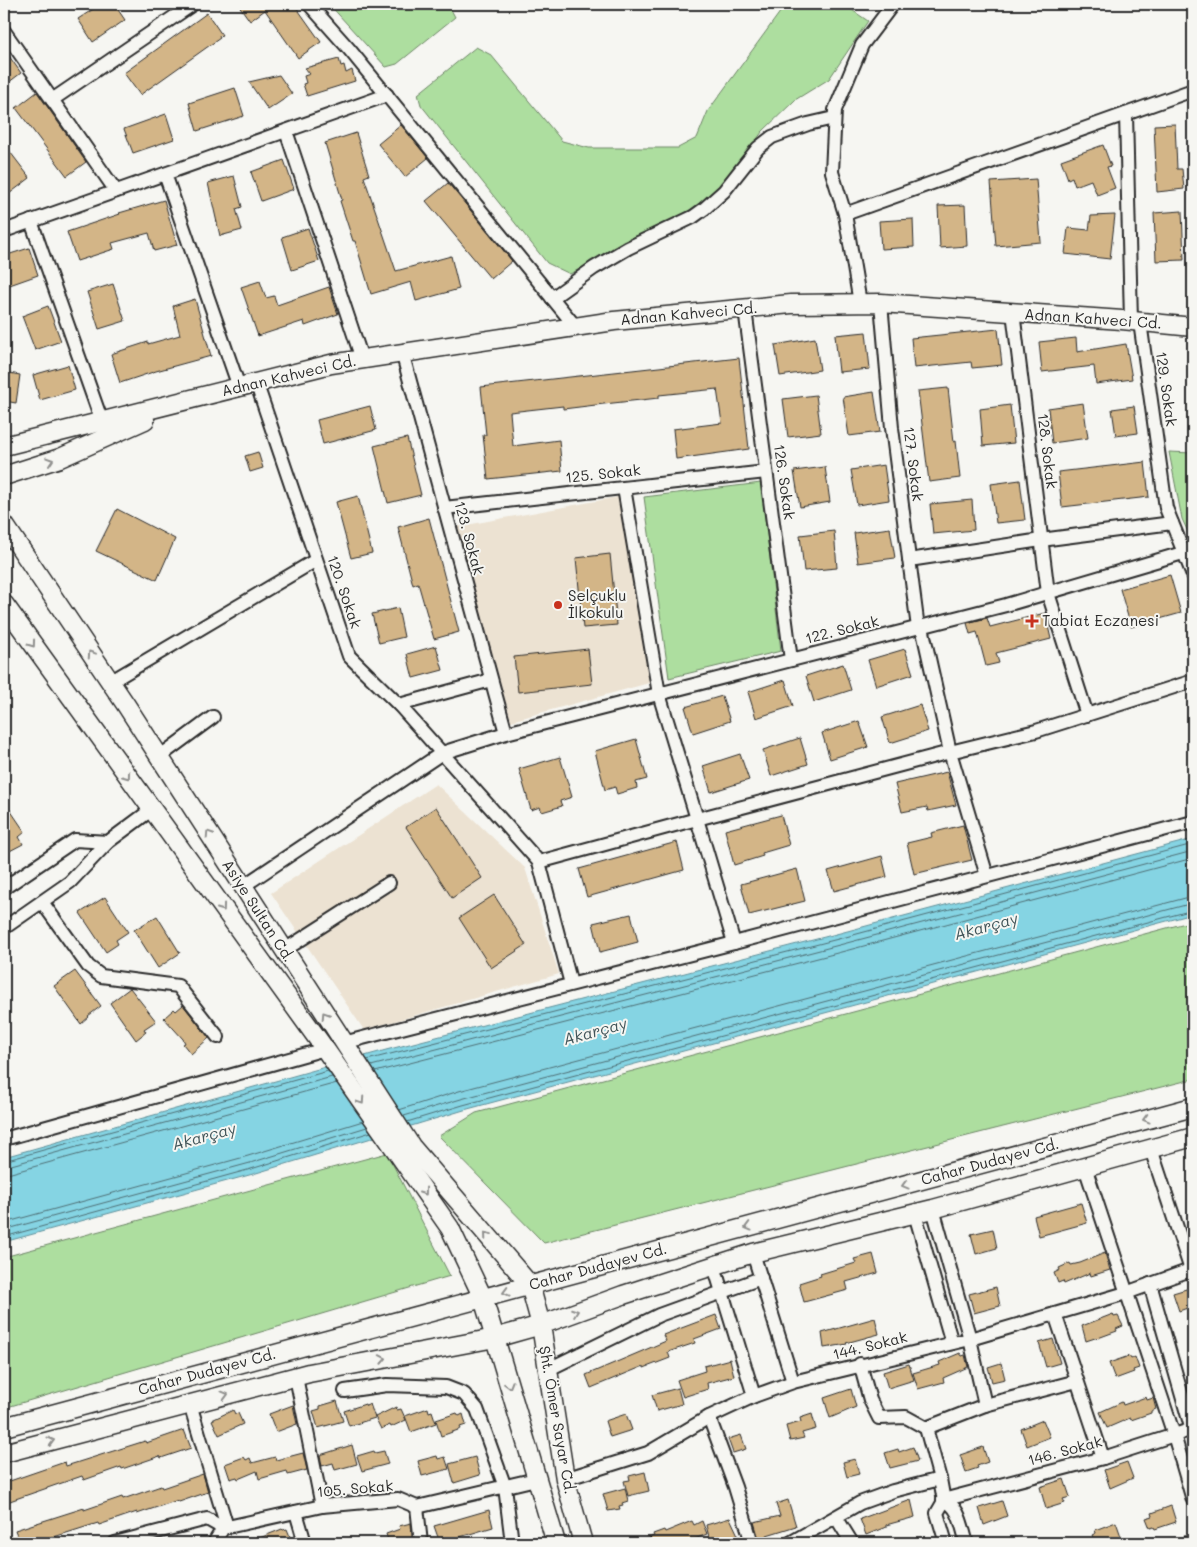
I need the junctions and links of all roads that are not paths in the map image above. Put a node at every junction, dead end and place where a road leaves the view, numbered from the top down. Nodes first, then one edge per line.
1 (193, 4) edge
2 (309, 4) edge
3 (893, 4) edge
4 (4, 31) edge
5 (1193, 90) edge
6 (387, 95) junction
7 (52, 100) junction
8 (1126, 114) junction
9 (834, 118) junction
10 (286, 130) junction
11 (165, 174) junction
12 (116, 191) junction
13 (845, 214) junction
14 (32, 222) junction
15 (4, 231) edge
16 (552, 298) junction
17 (860, 303) junction
18 (881, 303) junction
19 (744, 309) junction
20 (1013, 312) junction
21 (1136, 321) junction
22 (576, 326) junction
23 (1193, 327) edge
24 (402, 352) junction
25 (362, 359) junction
26 (256, 382) junction
27 (239, 386) junction
28 (190, 399) junction
29 (102, 422) junction
30 (4, 446) edge
31 (766, 472) junction
32 (4, 476) edge
33 (624, 488) junction
34 (444, 508) junction
35 (1172, 523) junction
36 (4, 524) edge
37 (1042, 540) junction
38 (1189, 552) edge
39 (316, 560) junction
40 (909, 560) junction
41 (1193, 574) edge
42 (1048, 593) junction
43 (4, 604) edge
44 (920, 627) junction
45 (791, 660) junction
46 (491, 680) junction
47 (1193, 681) edge
48 (110, 682) junction
49 (659, 694) junction
50 (399, 705) junction
51 (1087, 715) junction
52 (213, 717) dead end
53 (506, 733) junction
54 (950, 752) junction
55 (442, 753) junction
56 (159, 757) junction
57 (151, 810) junction
58 (697, 819) junction
59 (1193, 822) edge
60 (108, 842) junction
61 (539, 862) junction
62 (987, 876) junction
63 (390, 883) dead end
64 (242, 887) junction
65 (4, 888) edge
66 (42, 902) junction
67 (4, 928) edge
68 (734, 943) junction
69 (284, 951) junction
70 (571, 984) junction
71 (218, 1037) dead end
72 (348, 1049) junction
73 (329, 1055) junction
74 (1193, 1107) edge
75 (1193, 1137) edge
76 (4, 1138) edge
77 (403, 1149) junction
78 (1150, 1149) junction
79 (1085, 1167) junction
80 (933, 1209) junction
81 (915, 1214) junction
82 (754, 1253) junction
83 (714, 1266) junction
84 (1192, 1270) edge
85 (761, 1278) junction
86 (1150, 1284) junction
87 (530, 1286) junction
88 (722, 1291) junction
89 (1126, 1293) junction
90 (482, 1298) junction
91 (1055, 1314) junction
92 (541, 1325) junction
93 (495, 1338) junction
94 (970, 1339) junction
95 (952, 1343) junction
96 (860, 1364) junction
97 (547, 1370) junction
98 (296, 1376) junction
99 (1077, 1381) junction
100 (793, 1382) junction
101 (345, 1391) dead end
102 (754, 1396) junction
103 (190, 1404) junction
104 (985, 1404) junction
105 (709, 1417) junction
106 (4, 1427) edge
107 (926, 1428) junction
108 (1193, 1431) edge
109 (1174, 1435) junction
110 (4, 1453) edge
111 (1103, 1458) junction
112 (536, 1479) junction
113 (565, 1479) junction
114 (940, 1479) junction
115 (505, 1487) junction
116 (943, 1500) junction
117 (1193, 1500) edge
118 (322, 1506) junction
119 (417, 1507) junction
120 (296, 1512) junction
121 (836, 1516) junction
122 (225, 1527) junction
123 (115, 1543) edge
124 (214, 1543) edge
125 (304, 1543) edge
126 (421, 1543) edge
127 (512, 1543) edge
128 (556, 1543) edge
129 (583, 1543) edge
130 (752, 1543) edge
131 (790, 1543) edge
132 (852, 1543) edge
133 (946, 1543) edge
134 (967, 1543) edge

1 - 7 street
2 - 6 street
3 - 9 street
4 - 7 street
5 - 8 street
6 - 10 street
6 - 16 street
7 - 12 street
8 - 13 street
8 - 21 street, 129. Sokak
9 - 13 street
9 - 16 street
10 - 11 street
10 - 25 street
11 - 12 street
11 - 27 street
12 - 14 street
13 - 17 street
14 - 15 street
14 - 29 street
16 - 22 street
17 - 18 main road, Adnan Kahveci Cd.
17 - 19 main road, Adnan Kahveci Cd.
18 - 20 main road, Adnan Kahveci Cd.
18 - 40 street, 127. Sokak
19 - 22 main road, Adnan Kahveci Cd.
19 - 31 street, 126. Sokak
20 - 21 main road, Adnan Kahveci Cd.
20 - 37 street, 128. Sokak
21 - 23 main road, Adnan Kahveci Cd.
21 - 35 street, 129. Sokak
22 - 24 main road, Adnan Kahveci Cd.
24 - 25 main road, Adnan Kahveci Cd.
24 - 34 street, 123. Sokak
25 - 26 main road, Adnan Kahveci Cd.
26 - 27 main road, Adnan Kahveci Cd.
26 - 39 street, 120. Sokak
27 - 28 main road, Adnan Kahveci Cd.
28 - 29 main road, Adnan Kahveci Cd.
32 -> 28 main road, Adnan Kahveci Cd.
29 - 30 main road, Adnan Kahveci Cd.
31 - 33 street, 125. Sokak
31 - 45 street, 126. Sokak
33 - 34 street, 125. Sokak
33 - 49 street
34 - 46 street, 123. Sokak
35 - 37 street
35 - 38 street, 129. Sokak
48 -> 36 main road, Asiye Sultan Cd.
37 - 40 street
37 - 42 street, 128. Sokak
38 - 41 street, 129. Sokak
38 - 42 street, 122. Sokak
39 - 48 street
39 - 50 street, 120. Sokak
40 - 44 street, 127. Sokak
42 - 44 street, 122. Sokak
42 - 51 street, 128. Sokak
43 -> 57 main road, Asiye Sultan Cd.
44 - 45 street, 122. Sokak
44 - 54 street, 127. Sokak
45 - 49 street, 122. Sokak
46 - 50 street
46 - 53 street, 123. Sokak
47 - 51 street
48 - 56 main road, Asiye Sultan Cd.
49 - 53 street, 122. Sokak
49 - 58 street
50 - 55 street, 120. Sokak
51 - 54 street
52 - 56 street
53 - 55 street, 122. Sokak
54 - 58 street
54 - 62 street, 127. Sokak
55 - 61 street, 120. Sokak
55 - 64 street, 122. Sokak
64 -> 56 main road, Asiye Sultan Cd.
57 - 60 street
57 -> 73 main road, Asiye Sultan Cd.
58 - 61 street
58 - 68 street
59 - 62 street
60 - 65 street
60 - 66 street
61 - 70 street
62 - 68 street
63 - 69 street
64 - 69 main road, Asiye Sultan Cd.
66 - 67 street
66 - 71 street
68 - 70 street
72 -> 69 main road, Asiye Sultan Cd.
70 - 72 street
72 - 77 main road, Asiye Sultan Cd.
73 - 76 street
73 -> 77 main road, Asiye Sultan Cd.
74 -> 87 main road, Cahar Dudayev Cd.
75 - 78 main road, Cahar Dudayev Cd.
87 -> 77 main road, Asiye Sultan Cd.
77 -> 90 main road, Asiye Sultan Cd.
78 - 79 main road, Cahar Dudayev Cd.
78 - 84 street
79 - 80 main road, Cahar Dudayev Cd.
79 - 89 street
80 - 81 main road, Cahar Dudayev Cd.
80 - 94 street
81 - 82 main road, Cahar Dudayev Cd.
81 - 95 street
82 - 83 main road, Cahar Dudayev Cd.
82 - 85 street
83 - 88 street
92 -> 83 main road, Cahar Dudayev Cd.
84 - 86 street, 144. Sokak
85 - 88 street
85 - 100 street
86 - 89 street, 144. Sokak
86 - 108 street
87 -> 90 main road, Cahar Dudayev Cd.
87 - 92 main road, Şht. Ömer Sayar Cd.
88 - 97 street
88 - 102 street
89 - 91 street, 144. Sokak
89 - 109 street
90 - 93 main road, Şht. Ömer Sayar Cd.
90 - 106 main road, Cahar Dudayev Cd.
91 - 94 street, 144. Sokak
91 - 99 street
92 - 93 main road, Cahar Dudayev Cd.
92 - 97 main road, Şht. Ömer Sayar Cd.
98 -> 93 main road, Cahar Dudayev Cd.
93 -> 112 main road, Şht. Ömer Sayar Cd.
94 - 95 street, 144. Sokak
94 - 104 street
95 - 96 street, 144. Sokak
96 - 100 street, 144. Sokak
96 - 107 street
97 - 113 main road, Şht. Ömer Sayar Cd.
103 -> 98 main road, Cahar Dudayev Cd.
98 - 118 street
99 - 104 street
99 - 111 street
100 - 102 street, 144. Sokak
101 - 115 street
102 - 105 street, 144. Sokak
110 -> 103 main road, Cahar Dudayev Cd.
103 - 122 street
104 - 107 street
105 - 113 street, 144. Sokak
105 - 130 street
107 - 114 street
108 - 109 street, 146. Sokak
109 - 111 street, 146. Sokak
109 - 117 street
111 - 116 street, 146. Sokak
112 - 115 street
112 - 128 main road, Şht. Ömer Sayar Cd.
113 - 129 main road, Şht. Ömer Sayar Cd.
114 - 116 street
114 - 121 street
115 - 119 street
115 - 127 street
116 - 133 street
116 - 134 street
118 - 119 street, 105. Sokak
118 - 120 street, 105. Sokak
119 - 126 street
120 - 122 street, 105. Sokak
120 - 125 street
121 - 131 street
121 - 132 street
122 - 123 street
122 - 124 street

